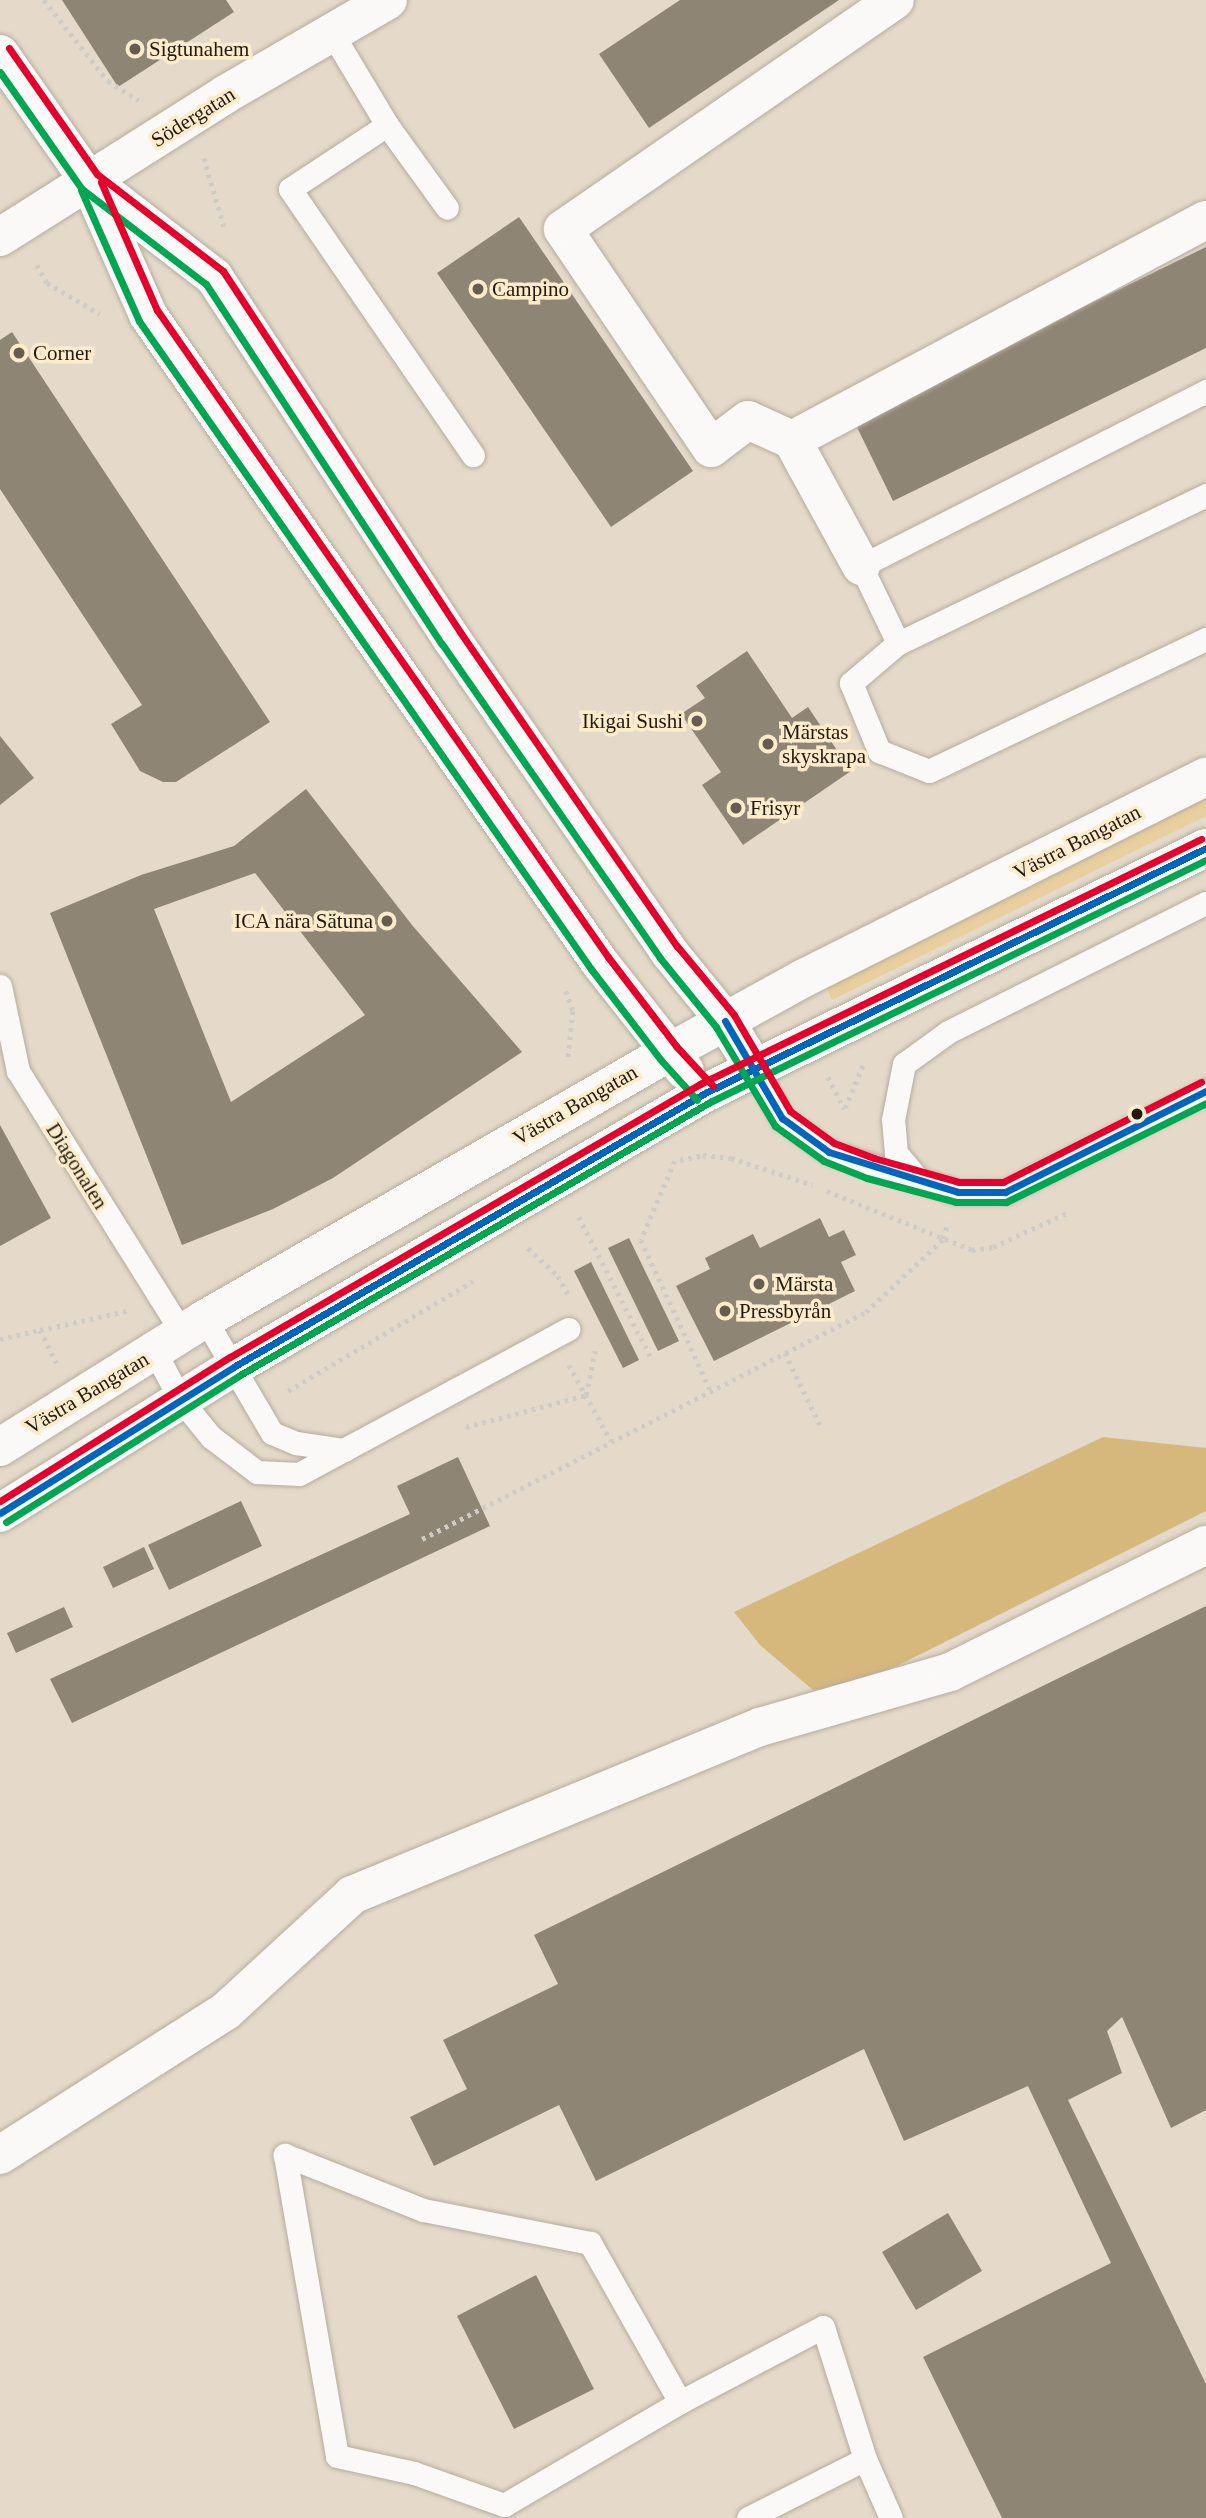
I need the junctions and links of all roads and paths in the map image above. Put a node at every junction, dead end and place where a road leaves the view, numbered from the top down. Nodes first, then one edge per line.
1 (388, 0) edge
2 (895, 0) edge
3 (333, 35) junction
4 (0, 54) edge
5 (387, 125) junction
6 (89, 181) junction
7 (447, 208) dead end
8 (1206, 220) edge
9 (0, 237) edge
10 (1206, 391) edge
11 (792, 440) junction
12 (473, 455) dead end
13 (1206, 495) edge
14 (860, 566) junction
15 (1206, 639) edge
16 (898, 643) junction
17 (1206, 777) edge
18 (1206, 848) edge
19 (1206, 903) edge
20 (0, 986) edge
21 (725, 1021) junction
22 (668, 1053) junction
23 (866, 1058) dead end
24 (755, 1069) junction
25 (1206, 1091) edge
26 (705, 1093) junction
27 (844, 1109) dead end
28 (917, 1178) junction
29 (817, 1186) dead end
30 (958, 1192) junction
31 (579, 1217) dead end
32 (561, 1333) joint
33 (181, 1335) junction
34 (785, 1353) junction
35 (651, 1358) dead end
36 (234, 1366) junction
37 (710, 1389) junction
38 (180, 1399) junction
39 (821, 1427) dead end
40 (611, 1441) junction
41 (0, 1447) edge
42 (344, 1450) junction
43 (0, 1513) edge
44 (422, 1539) dead end
45 (1206, 1545) edge
46 (0, 2155) edge
47 (680, 2403) junction
48 (865, 2459) junction
49 (748, 2518) edge
50 (891, 2518) edge

1 - 3 street, Södergatan
2 - 11 street
3 - 5 lane
3 - 6 street, Södergatan
4 - 6 street
5 - 7 lane
5 - 12 lane
6 - 9 street, Södergatan
6 - 21 street
6 - 22 street
8 - 11 street
10 - 14 lane
11 - 14 street
13 - 16 lane
14 - 16 lane
15 - 16 lane
17 - 21 street, Västra Bangatan
18 - 24 street
19 - 28 lane
20 - 33 lane, Diagonalen
21 - 22 street, Västra Bangatan
21 - 24 street
22 - 26 street
22 - 33 street, Västra Bangatan
23 - 27 path
24 - 26 street
24 - 28 lane
25 - 30 lane
26 - 36 street
28 - 30 lane
29 - 37 path
30 - 34 path
31 - 35 path
32 - 40 path
32 - 42 lane
33 - 36 lane
33 - 38 lane
33 - 41 street, Västra Bangatan
34 - 37 path
34 - 39 path
36 - 38 street
36 - 42 lane
37 - 40 path
38 - 42 lane
38 - 43 street
40 - 44 path
45 - 46 street
47 - 47 lane
47 - 48 lane
48 - 49 lane
48 - 50 lane

